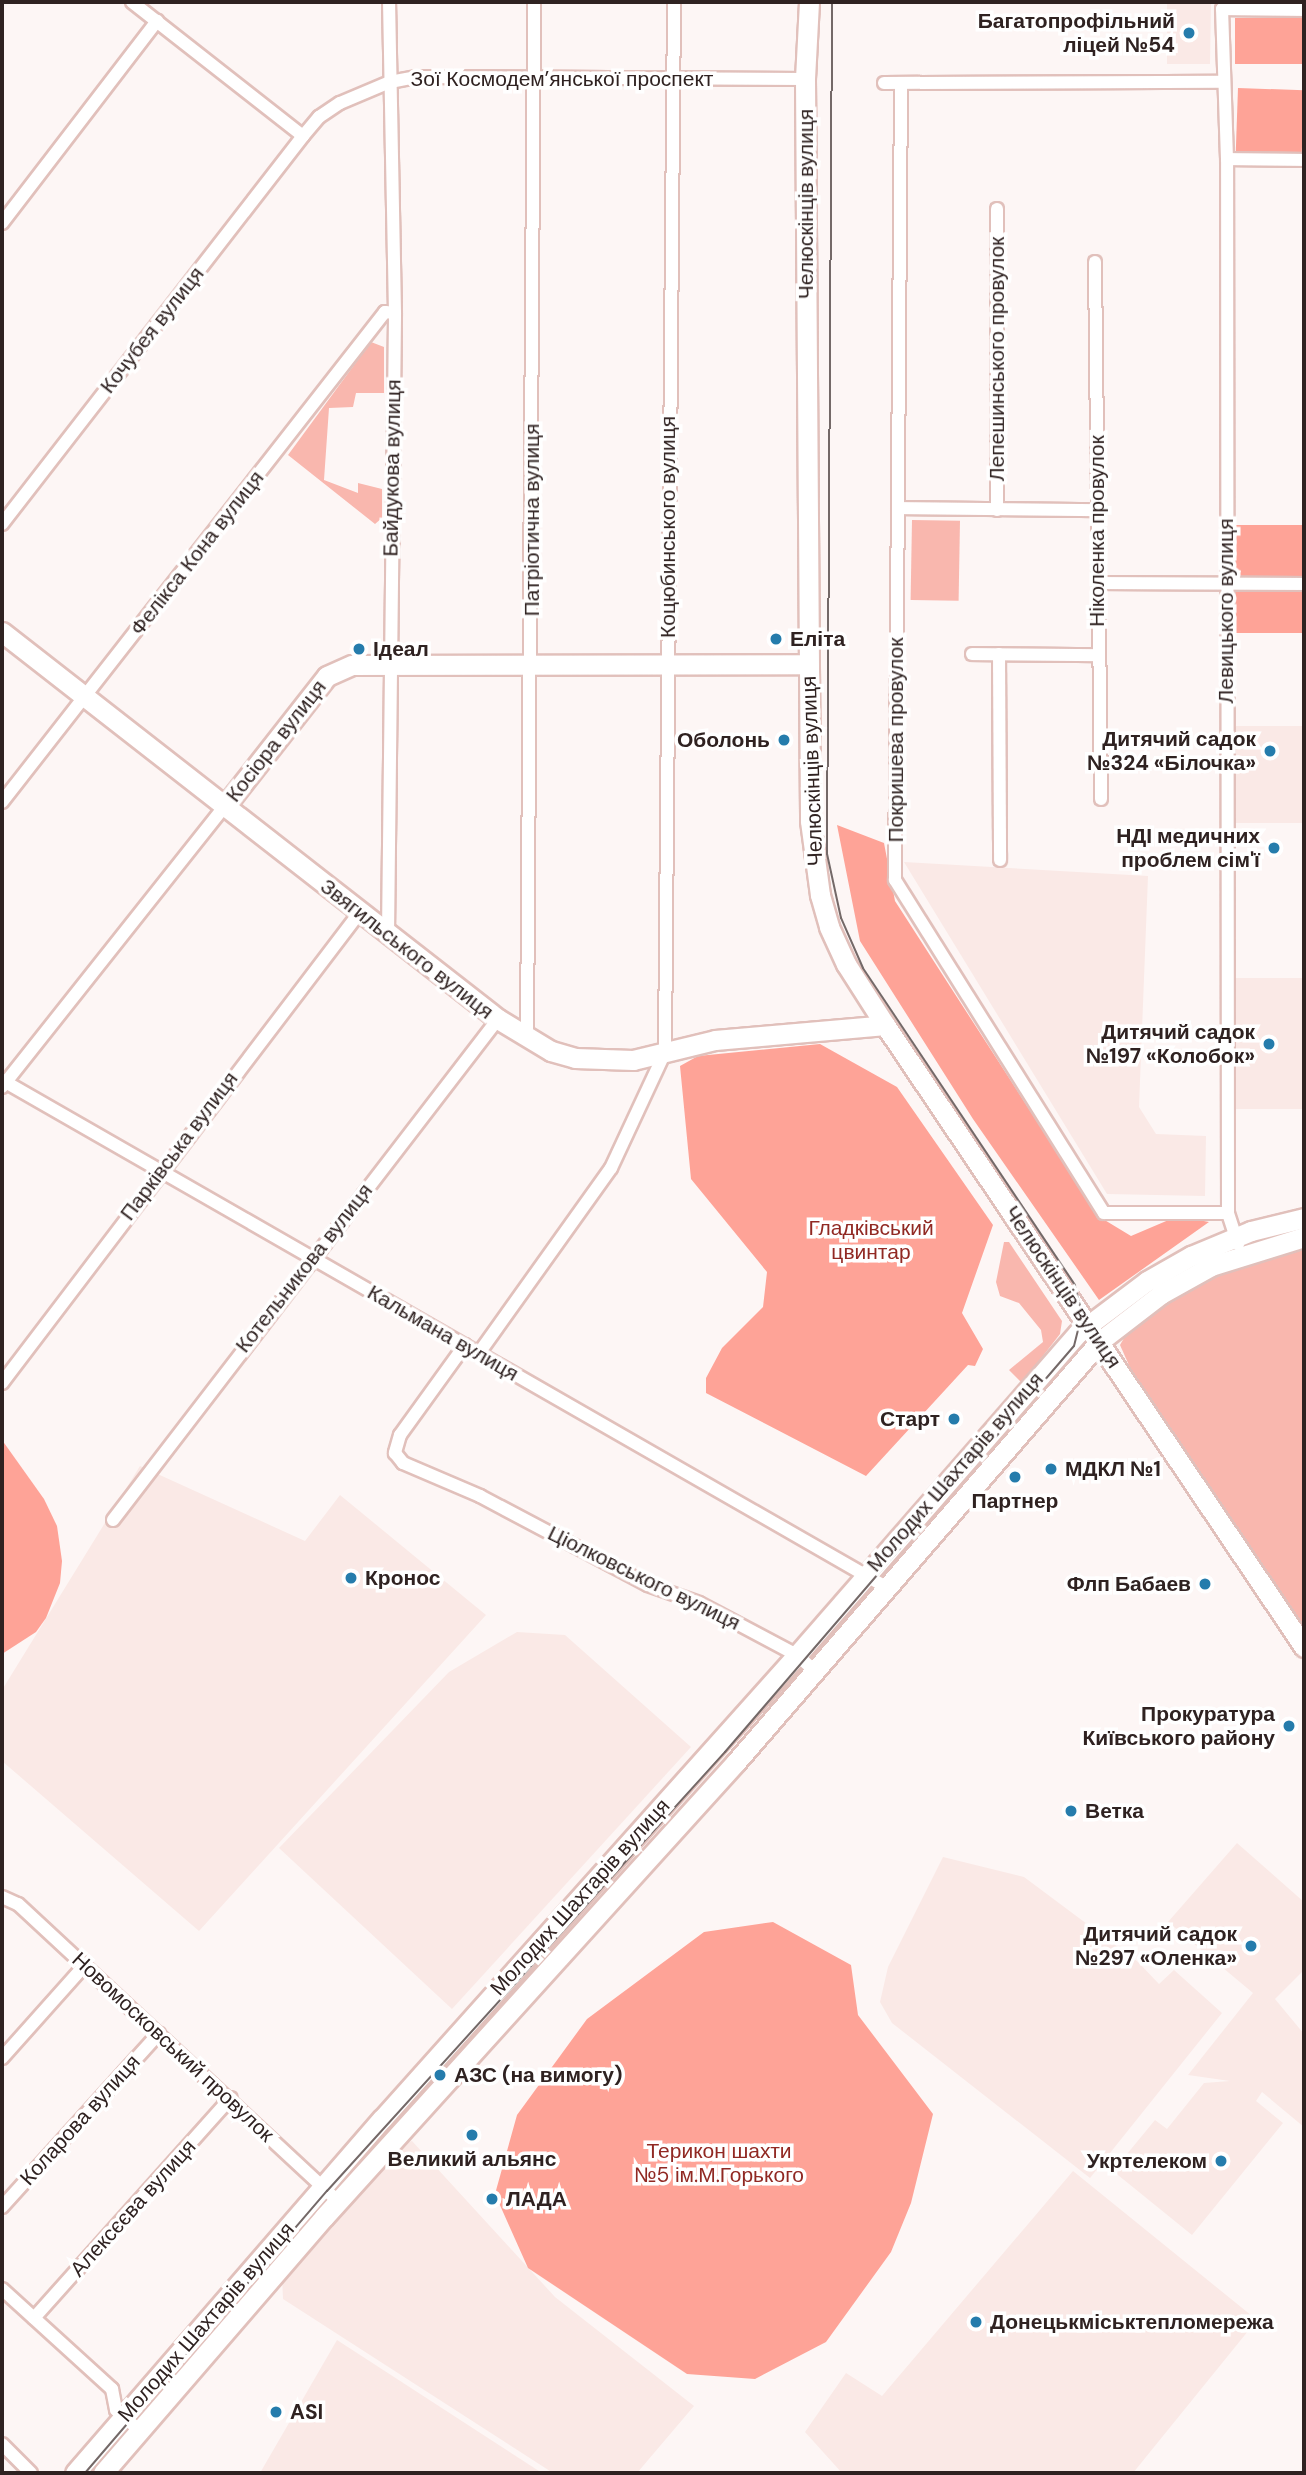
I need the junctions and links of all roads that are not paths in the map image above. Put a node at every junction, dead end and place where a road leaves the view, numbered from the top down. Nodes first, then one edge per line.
1 (132, 2) edge
2 (389, 2) edge
3 (534, 2) edge
4 (674, 2) edge
5 (809, 2) edge
6 (1304, 10) edge
7 (157, 21) junction
8 (534, 75) junction
9 (674, 78) junction
10 (805, 79) junction
11 (390, 82) junction
12 (1224, 82) junction
13 (884, 83) dead end
14 (901, 83) junction
15 (303, 136) junction
16 (1227, 159) junction
17 (1304, 160) edge
18 (997, 209) dead end
19 (2, 223) edge
20 (1095, 262) dead end
21 (395, 313) junction
22 (898, 508) junction
23 (997, 510) junction
24 (1097, 510) junction
25 (2, 524) edge
26 (1099, 583) junction
27 (1225, 584) junction
28 (1304, 584) edge
29 (2, 632) edge
30 (972, 654) dead end
31 (999, 654) junction
32 (1098, 655) junction
33 (668, 664) junction
34 (808, 664) junction
35 (393, 665) junction
36 (531, 666) junction
37 (84, 696) junction
38 (1101, 799) dead end
39 (2, 802) edge
40 (225, 806) junction
41 (1000, 860) dead end
42 (360, 912) junction
43 (388, 934) junction
44 (498, 1019) junction
45 (885, 1025) junction
46 (527, 1039) junction
47 (665, 1052) junction
48 (3, 1083) edge
49 (160, 1170) junction
50 (1228, 1213) junction
51 (1304, 1219) edge
52 (1304, 1237) edge
53 (1238, 1245) junction
54 (311, 1257) junction
55 (1088, 1323) junction
56 (1100, 1340) junction
57 (464, 1345) junction
58 (479, 1353) junction
59 (2, 1383) edge
60 (113, 1520) dead end
61 (864, 1574) junction
62 (884, 1586) junction
63 (1304, 1647) edge
64 (797, 1655) junction
65 (815, 1671) junction
66 (3, 1899) edge
67 (85, 1965) junction
68 (159, 2033) junction
69 (2, 2058) edge
70 (231, 2098) junction
71 (323, 2187) junction
72 (338, 2201) junction
73 (2, 2207) edge
74 (2, 2289) edge
75 (34, 2318) junction
76 (124, 2417) junction
77 (140, 2431) junction
78 (2, 2444) edge
79 (31, 2473) edge
80 (75, 2473) edge
81 (103, 2473) edge

1 - 7 street
2 - 11 street, Байдукова вулиця
3 - 8 street, Патріотична вулиця
4 - 9 street, Коцюбинського вулиця
5 - 10 main road, Челюскінців вулиця
6 - 12 street, Левицького вулиця
7 - 15 street
7 - 19 street
8 - 9 street, Зої Космодем’янської проспект
8 - 11 street, Зої Космодем’янської проспект
8 - 36 street, Патріотична вулиця
9 - 10 street, Зої Космодем’янської проспект
9 - 33 street, Коцюбинського вулиця
10 - 34 main road, Челюскінців вулиця
11 - 15 street, Зої Космодем’янської проспект
11 - 21 street, Байдукова вулиця
12 - 14 street
12 - 16 street, Левицького вулиця
13 - 14 street
14 - 22 street, Покришева провулок
15 - 25 street, Кочубея вулиця
16 - 17 street
16 - 27 street, Левицького вулиця
18 - 23 street, Лепешинського провулок
20 - 24 street, Ніколенка провулок
21 - 35 street, Байдукова вулиця
21 - 37 street, Фелікса Кона вулиця
22 - 23 street
22 - 50 street, Покришева провулок
23 - 24 street
24 - 26 street, Ніколенка провулок
26 - 27 street
26 - 32 street, Ніколенка провулок
27 - 28 street
27 - 50 street, Левицького вулиця
29 - 37 main road, Звягильського вулиця
30 - 31 street
31 - 32 street
31 - 41 street
32 - 38 street, Ніколенка провулок
33 - 34 main road, Косіора вулиця
33 - 36 main road, Косіора вулиця
33 - 47 street, Коцюбинського вулиця
34 - 45 main road, Челюскінців вулиця
35 - 36 main road, Косіора вулиця
35 - 40 main road, Косіора вулиця
35 - 43 street, Байдукова вулиця
36 - 46 street, Патріотична вулиця
37 - 39 street, Фелікса Кона вулиця
37 - 40 main road, Звягильського вулиця
40 - 42 main road, Звягильського вулиця
40 - 48 street, Косіора вулиця
42 - 43 main road, Звягильського вулиця
42 - 49 street, Парківська вулиця
43 - 44 main road, Звягильського вулиця
44 - 46 main road, Звягильського вулиця
44 - 54 street, Котельникова вулиця
45 - 47 main road, Звягильського вулиця
45 - 55 main road, Челюскінців вулиця
46 - 47 main road, Звягильського вулиця
47 - 58 street
48 - 49 street, Кальмана вулиця
49 - 54 street, Кальмана вулиця
49 - 59 street, Парківська вулиця
50 - 53 street, Левицького вулиця
51 - 53 main road
52 - 53 main road
53 - 55 main road, Молодих Шахтарів вулиця
53 - 56 main road, Молодих Шахтарів вулиця
54 - 57 street, Кальмана вулиця
54 - 60 street, Котельникова вулиця
55 - 56 main road, Челюскінців вулиця
55 - 61 main road, Молодих Шахтарів вулиця
56 - 62 main road, Молодих Шахтарів вулиця
56 - 63 main road, Челюскінців вулиця
57 - 58 street, Кальмана вулиця
57 - 64 street, Ціолковського вулиця
58 - 61 street, Кальмана вулиця
61 - 62 street, Кальмана вулиця
61 - 64 main road, Молодих Шахтарів вулиця
62 - 65 main road, Молодих Шахтарів вулиця
64 - 65 street, Ціолковського вулиця
64 - 71 main road, Молодих Шахтарів вулиця
65 - 72 main road, Молодих Шахтарів вулиця
66 - 67 street, Новомосковський провулок
67 - 68 street, Новомосковський провулок
67 - 69 street
68 - 70 street, Новомосковський провулок
68 - 73 street, Коларова вулиця
70 - 71 street, Новомосковський провулок
70 - 75 street, Алексєєва вулиця
71 - 72 street, Новомосковський провулок
71 - 76 main road, Молодих Шахтарів вулиця
72 - 77 main road, Молодих Шахтарів вулиця
74 - 75 street
75 - 76 street
76 - 77 street
76 - 80 main road, Молодих Шахтарів вулиця
77 - 81 main road, Молодих Шахтарів вулиця
78 - 79 street

